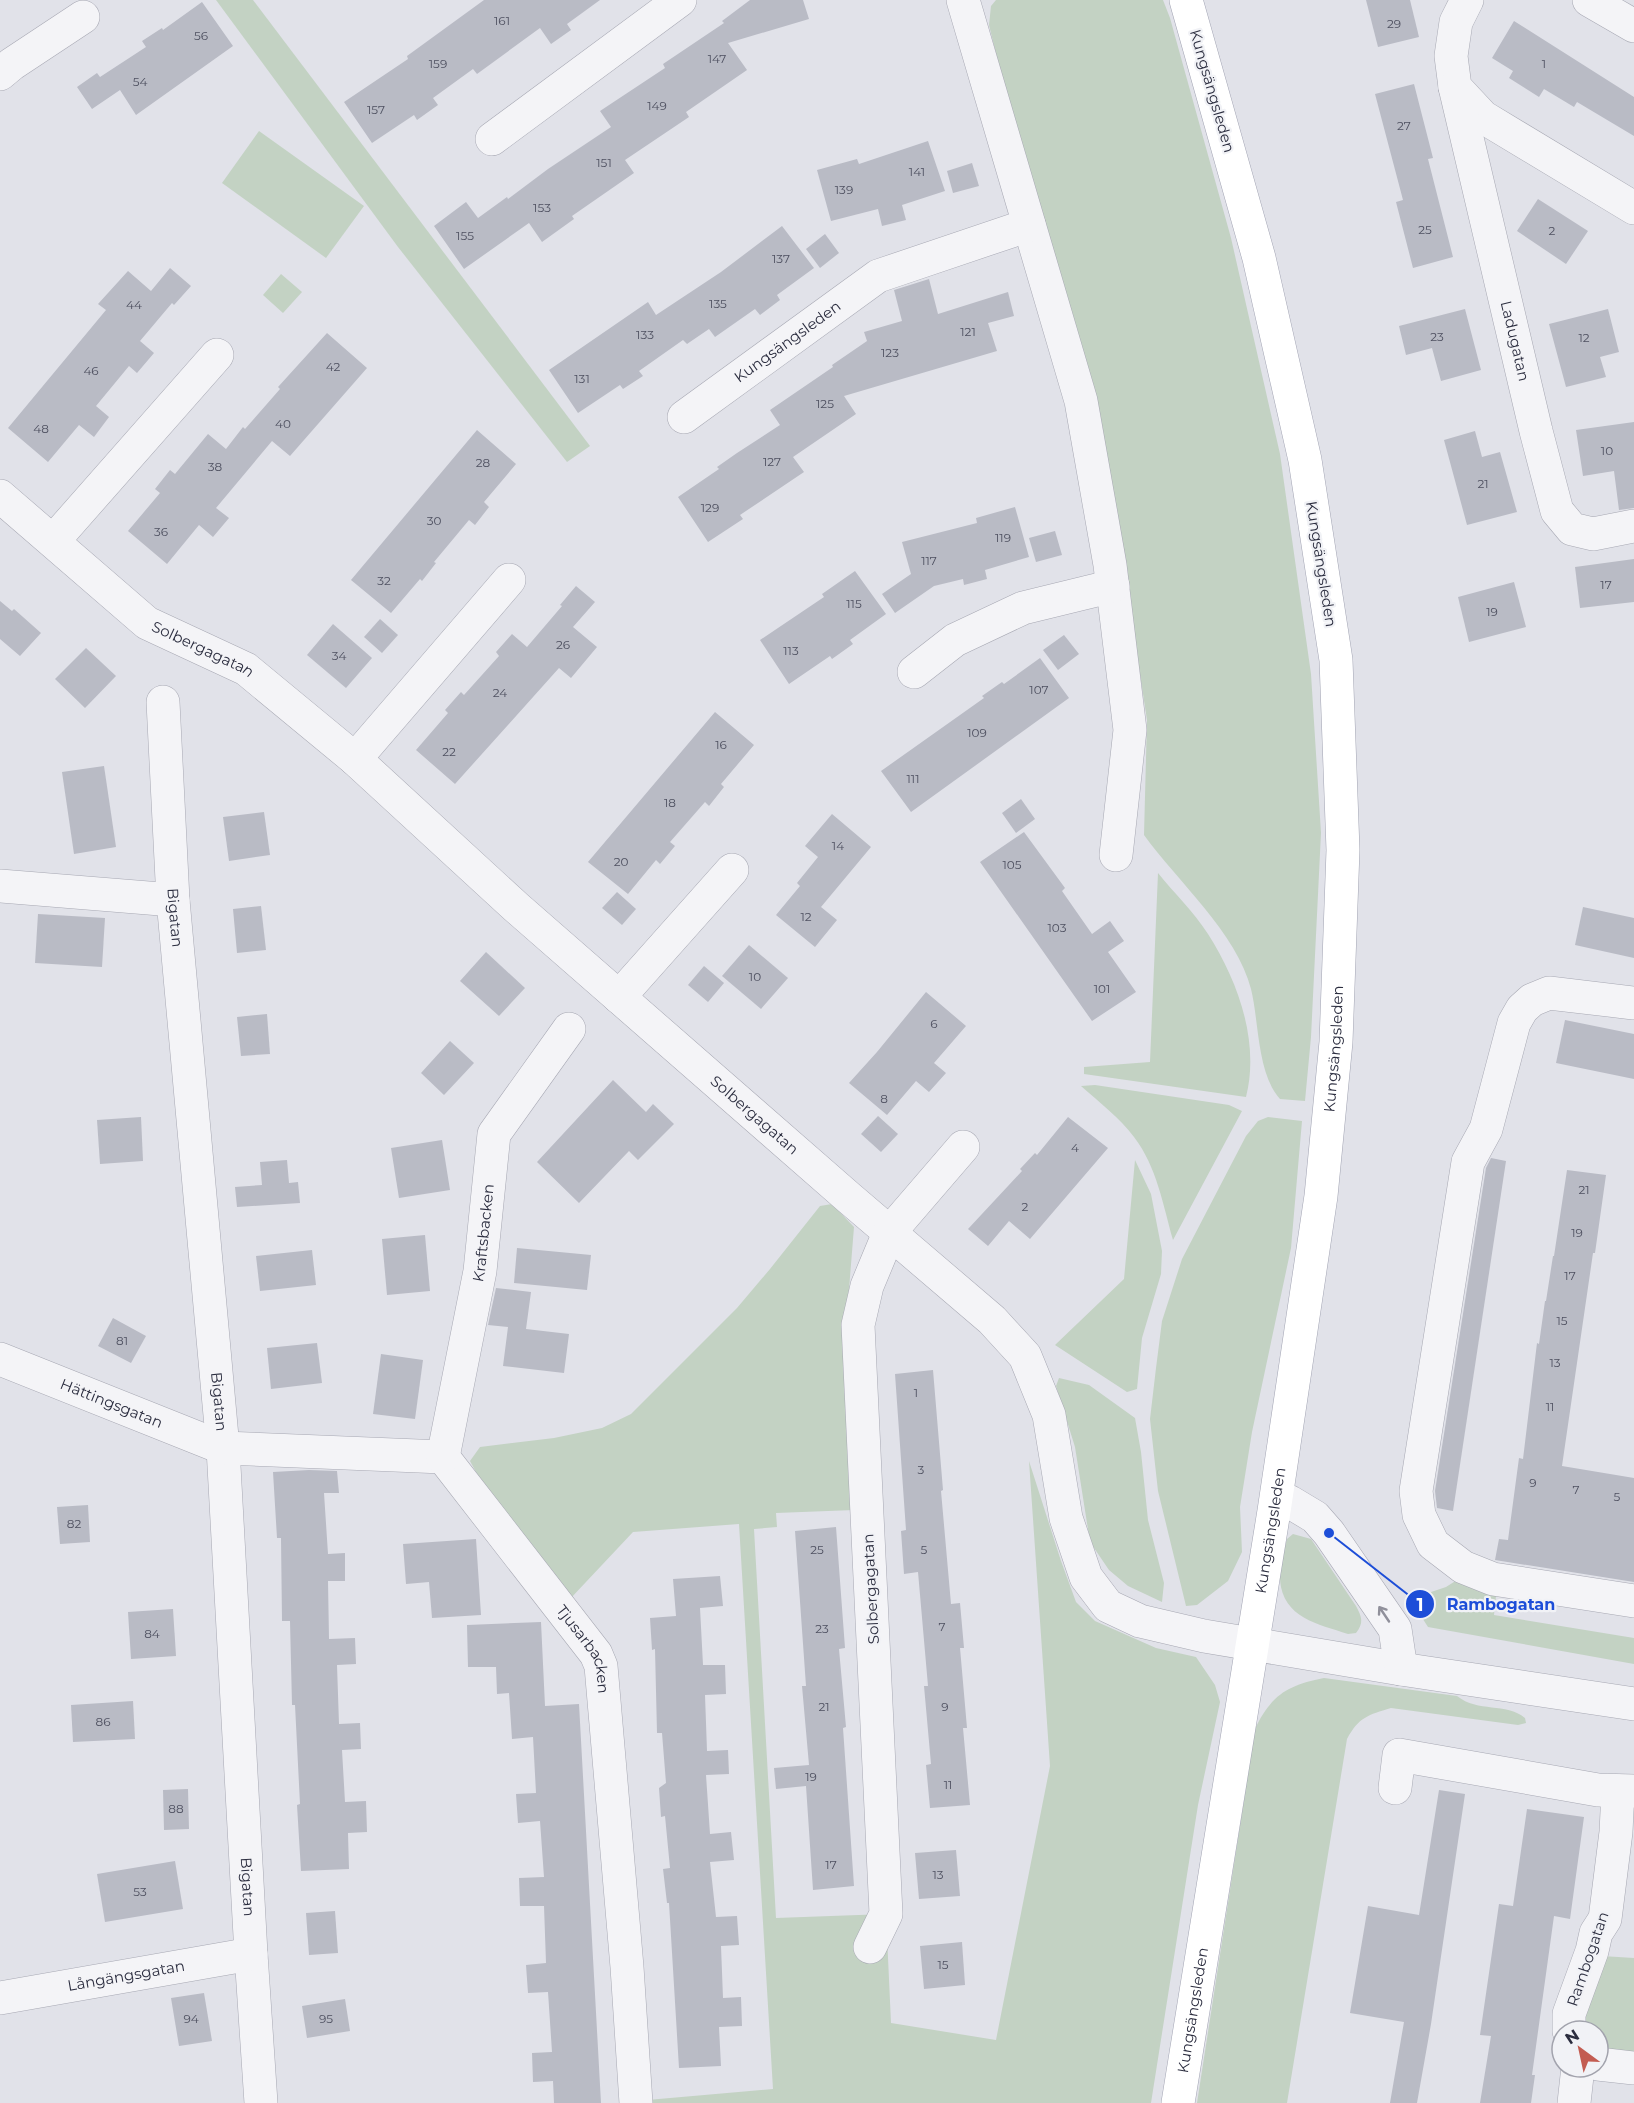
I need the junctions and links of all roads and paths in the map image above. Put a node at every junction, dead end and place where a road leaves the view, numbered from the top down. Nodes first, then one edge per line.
1 (680, 0) edge
2 (963, 0) edge
3 (1186, 0) edge
4 (1467, 0) edge
5 (1589, 0) edge
6 (83, 17) dead end
7 (1634, 26) edge
8 (0, 74) edge
9 (1455, 87) junction
10 (492, 139) dead end
11 (1634, 208) edge
12 (1029, 225) junction
13 (217, 355) dead end
14 (684, 417) dead end
15 (0, 496) edge
16 (1634, 526) edge
17 (54, 540) junction
18 (509, 580) dead end
19 (1113, 586) junction
20 (914, 672) dead end
21 (163, 702) dead end
22 (355, 759) junction
23 (1116, 855) dead end
24 (732, 870) dead end
25 (0, 886) edge
26 (173, 900) junction
27 (619, 997) junction
28 (1634, 1003) edge
29 (569, 1029) dead end
30 (963, 1147) dead end
31 (889, 1233) junction
32 (0, 1359) edge
33 (224, 1448) junction
34 (443, 1457) junction
35 (1276, 1496) junction
36 (1634, 1601) edge
37 (1252, 1644) junction
38 (1401, 1669) junction
39 (1634, 1704) edge
40 (1395, 1788) dead end
41 (1623, 1799) edge
42 (870, 1947) dead end
43 (251, 1954) junction
44 (0, 1998) edge
45 (1569, 2019) edge
46 (1610, 2065) edge
47 (1634, 2068) edge
48 (1577, 2079) edge
49 (261, 2103) edge
50 (636, 2103) edge
51 (1178, 2103) edge
52 (1574, 2103) edge

1 - 10 street
2 - 12 street
3 - 35 main road, Kungsängsleden
4 - 9 street, Ladugatan
5 - 7 street
6 - 8 street
9 - 11 street
9 - 16 street, Ladugatan
12 - 14 street, Kungsängsleden
12 - 19 street
13 - 17 street
15 - 17 street, Solbergagatan
17 - 22 street, Solbergagatan
18 - 22 street
19 - 20 street
19 - 23 street
21 - 26 street, Bigatan
22 - 27 street, Solbergagatan
24 - 27 street
25 - 26 street
26 - 33 street, Bigatan
27 - 31 street, Solbergagatan
28 - 36 street
29 - 34 street, Kraftsbacken
30 - 31 street, Solbergagatan
31 - 37 street, Solbergagatan
31 - 42 street, Solbergagatan
32 - 33 street, Hättingsgatan
33 - 34 street
33 - 43 street, Bigatan
34 - 50 street, Tjusarbacken
35 - 37 main road, Kungsängsleden
38 -> 35 street
37 - 38 street
37 - 51 main road, Kungsängsleden
38 - 39 street
40 - 41 street, Rambogatan
41 - 45 street, Rambogatan
43 - 44 street, Långängsgatan
43 - 49 street, Bigatan
46 - 47 street
48 - 52 street

